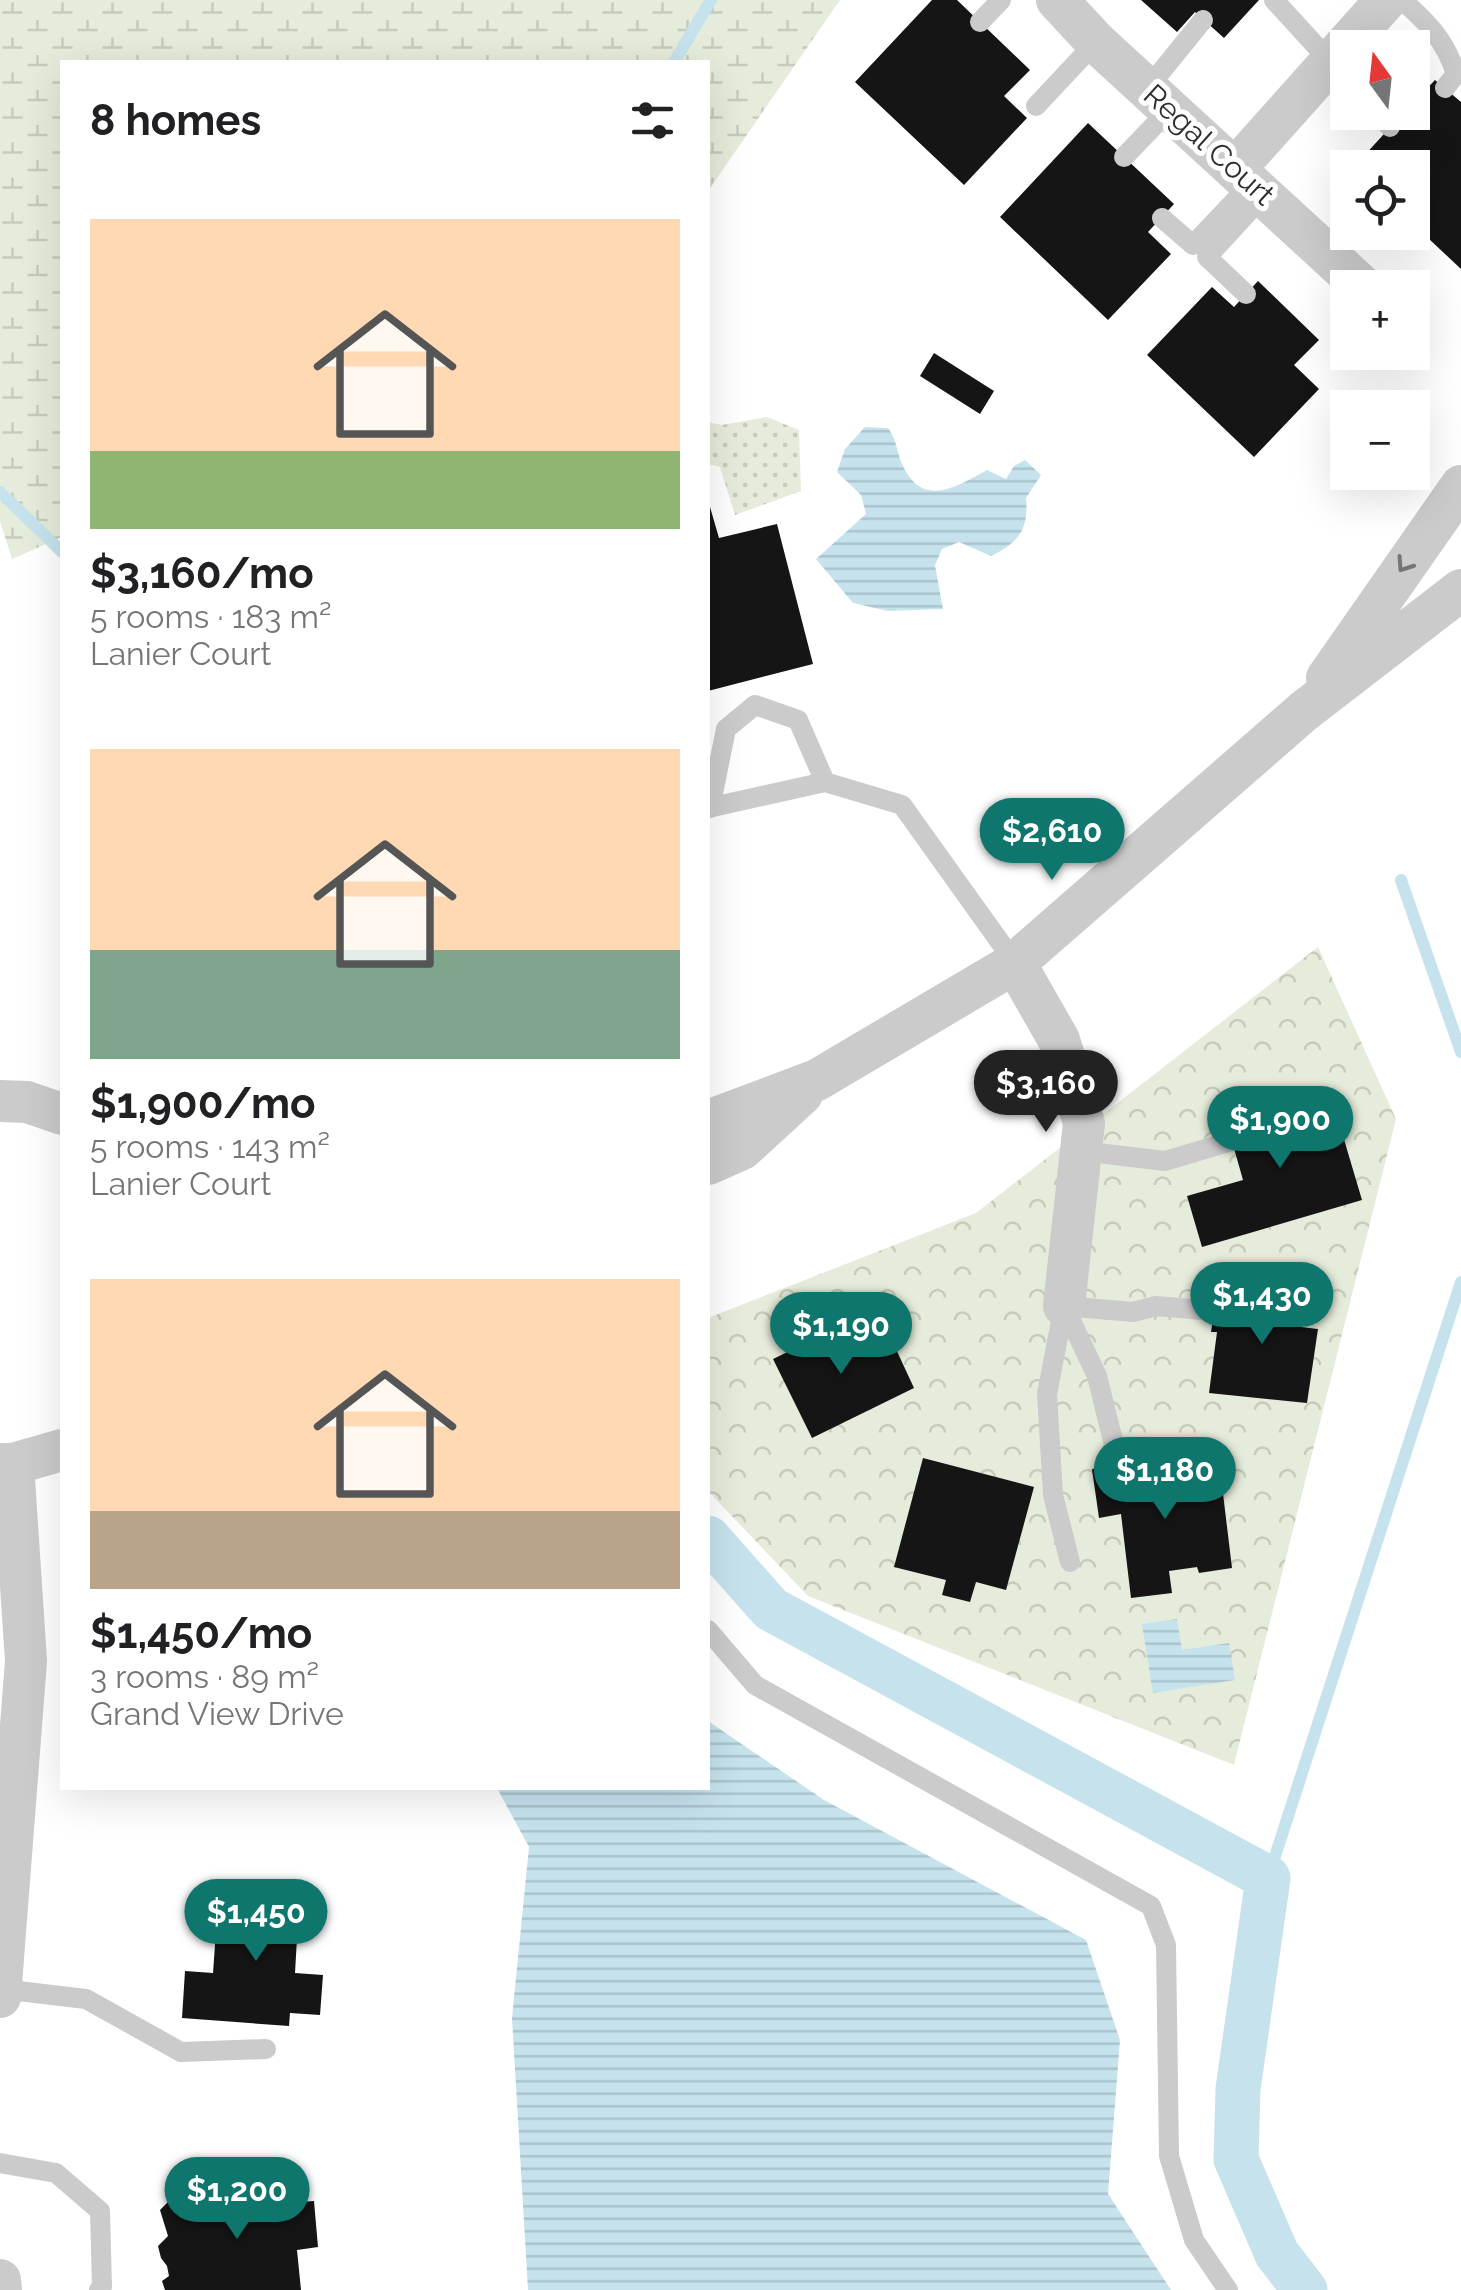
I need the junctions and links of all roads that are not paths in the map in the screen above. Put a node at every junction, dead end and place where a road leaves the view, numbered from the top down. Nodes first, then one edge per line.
1 (1001, 0) edge
2 (1057, 0) edge
3 (1274, 0) edge
4 (1386, 0) edge
5 (1402, 0) edge
6 (1203, 20) dead end
7 (980, 22) dead end
8 (1366, 30) edge
9 (1096, 42) junction
10 (1330, 62) edge
11 (1330, 83) edge
12 (1445, 88) dead end
13 (1159, 99) junction
14 (1036, 106) dead end
15 (1124, 157) dead end
16 (1250, 183) junction
17 (1162, 218) dead end
18 (1344, 270) edge
19 (1246, 294) dead end
20 (1461, 486) edge
21 (1461, 590) edge
22 (1304, 711) junction
23 (825, 782) junction
24 (710, 803) edge
25 (710, 808) edge
26 (1015, 963) junction
27 (818, 1080) junction
28 (0, 1101) edge
29 (60, 1113) edge
30 (710, 1120) edge
31 (1232, 1141) dead end
32 (1081, 1152) junction
33 (710, 1163) edge
34 (1064, 1306) junction
35 (1214, 1311) dead end
36 (60, 1450) edge
37 (6, 1464) edge
38 (1119, 1465) dead end
39 (1070, 1562) dead end
40 (710, 1632) edge
41 (1, 1989) edge
42 (0, 1997) edge
43 (266, 2048) dead end
44 (0, 2164) edge
45 (0, 2280) edge
46 (2, 2290) edge
47 (99, 2290) edge
48 (1228, 2290) edge

1 - 7 lane
2 - 9 street, Regal Court
3 - 10 lane
4 - 8 street
5 - 12 lane
6 - 13 lane
9 - 13 street, Regal Court
9 - 14 lane
11 - 16 street
13 - 15 lane
13 - 16 street, Regal Court
16 - 17 lane
16 - 18 street, Regal Court
16 - 19 lane
20 -> 22 street
21 - 22 street
22 - 26 street
23 - 24 lane
23 - 25 lane
23 - 26 lane
26 - 27 street
26 - 32 street
27 - 30 street
27 - 33 street
28 - 29 street
31 - 32 lane
32 - 34 street
34 - 35 lane
34 - 38 lane
34 - 39 lane
36 - 37 street
37 - 41 street
40 - 48 lane
41 - 42 street
41 - 43 lane
44 - 47 lane
45 - 46 street

